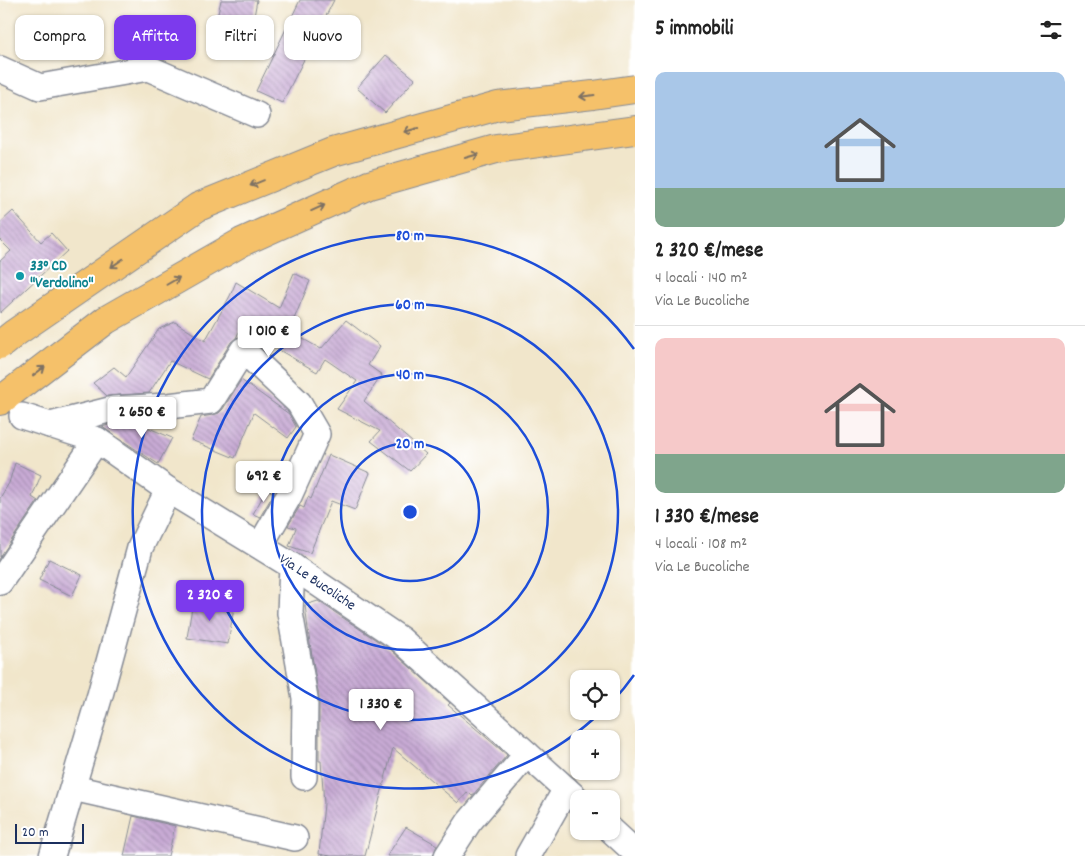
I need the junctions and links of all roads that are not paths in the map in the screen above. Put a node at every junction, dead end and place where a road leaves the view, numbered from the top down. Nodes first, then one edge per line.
1 (0, 69) edge
2 (635, 89) edge
3 (257, 115) dead end
4 (635, 130) edge
5 (0, 345) edge
6 (0, 401) edge
7 (22, 416) dead end
8 (50, 425) junction
9 (97, 440) junction
10 (168, 490) junction
11 (260, 546) junction
12 (292, 566) junction
13 (0, 582) edge
14 (527, 754) junction
15 (304, 777) dead end
16 (73, 788) junction
17 (570, 793) edge
18 (570, 798) edge
19 (295, 838) dead end
20 (620, 838) edge
21 (635, 852) edge
22 (52, 856) edge
23 (447, 856) edge
24 (528, 856) edge

1 - 3 street
2 -> 5 highway, bridge
6 -> 4 highway
7 - 8 street, Via Le Bucoliche
8 - 9 street, Via Le Bucoliche
8 - 11 street
9 - 10 street, Via Le Bucoliche
9 - 13 street
10 - 11 street, Via Le Bucoliche
10 - 16 street
11 - 12 street, Via Le Bucoliche
12 - 14 street, Via Le Bucoliche
12 - 15 street
14 - 17 street, Via Le Bucoliche
14 - 23 street
16 - 19 street
16 - 22 street
18 - 24 street
20 - 21 street

